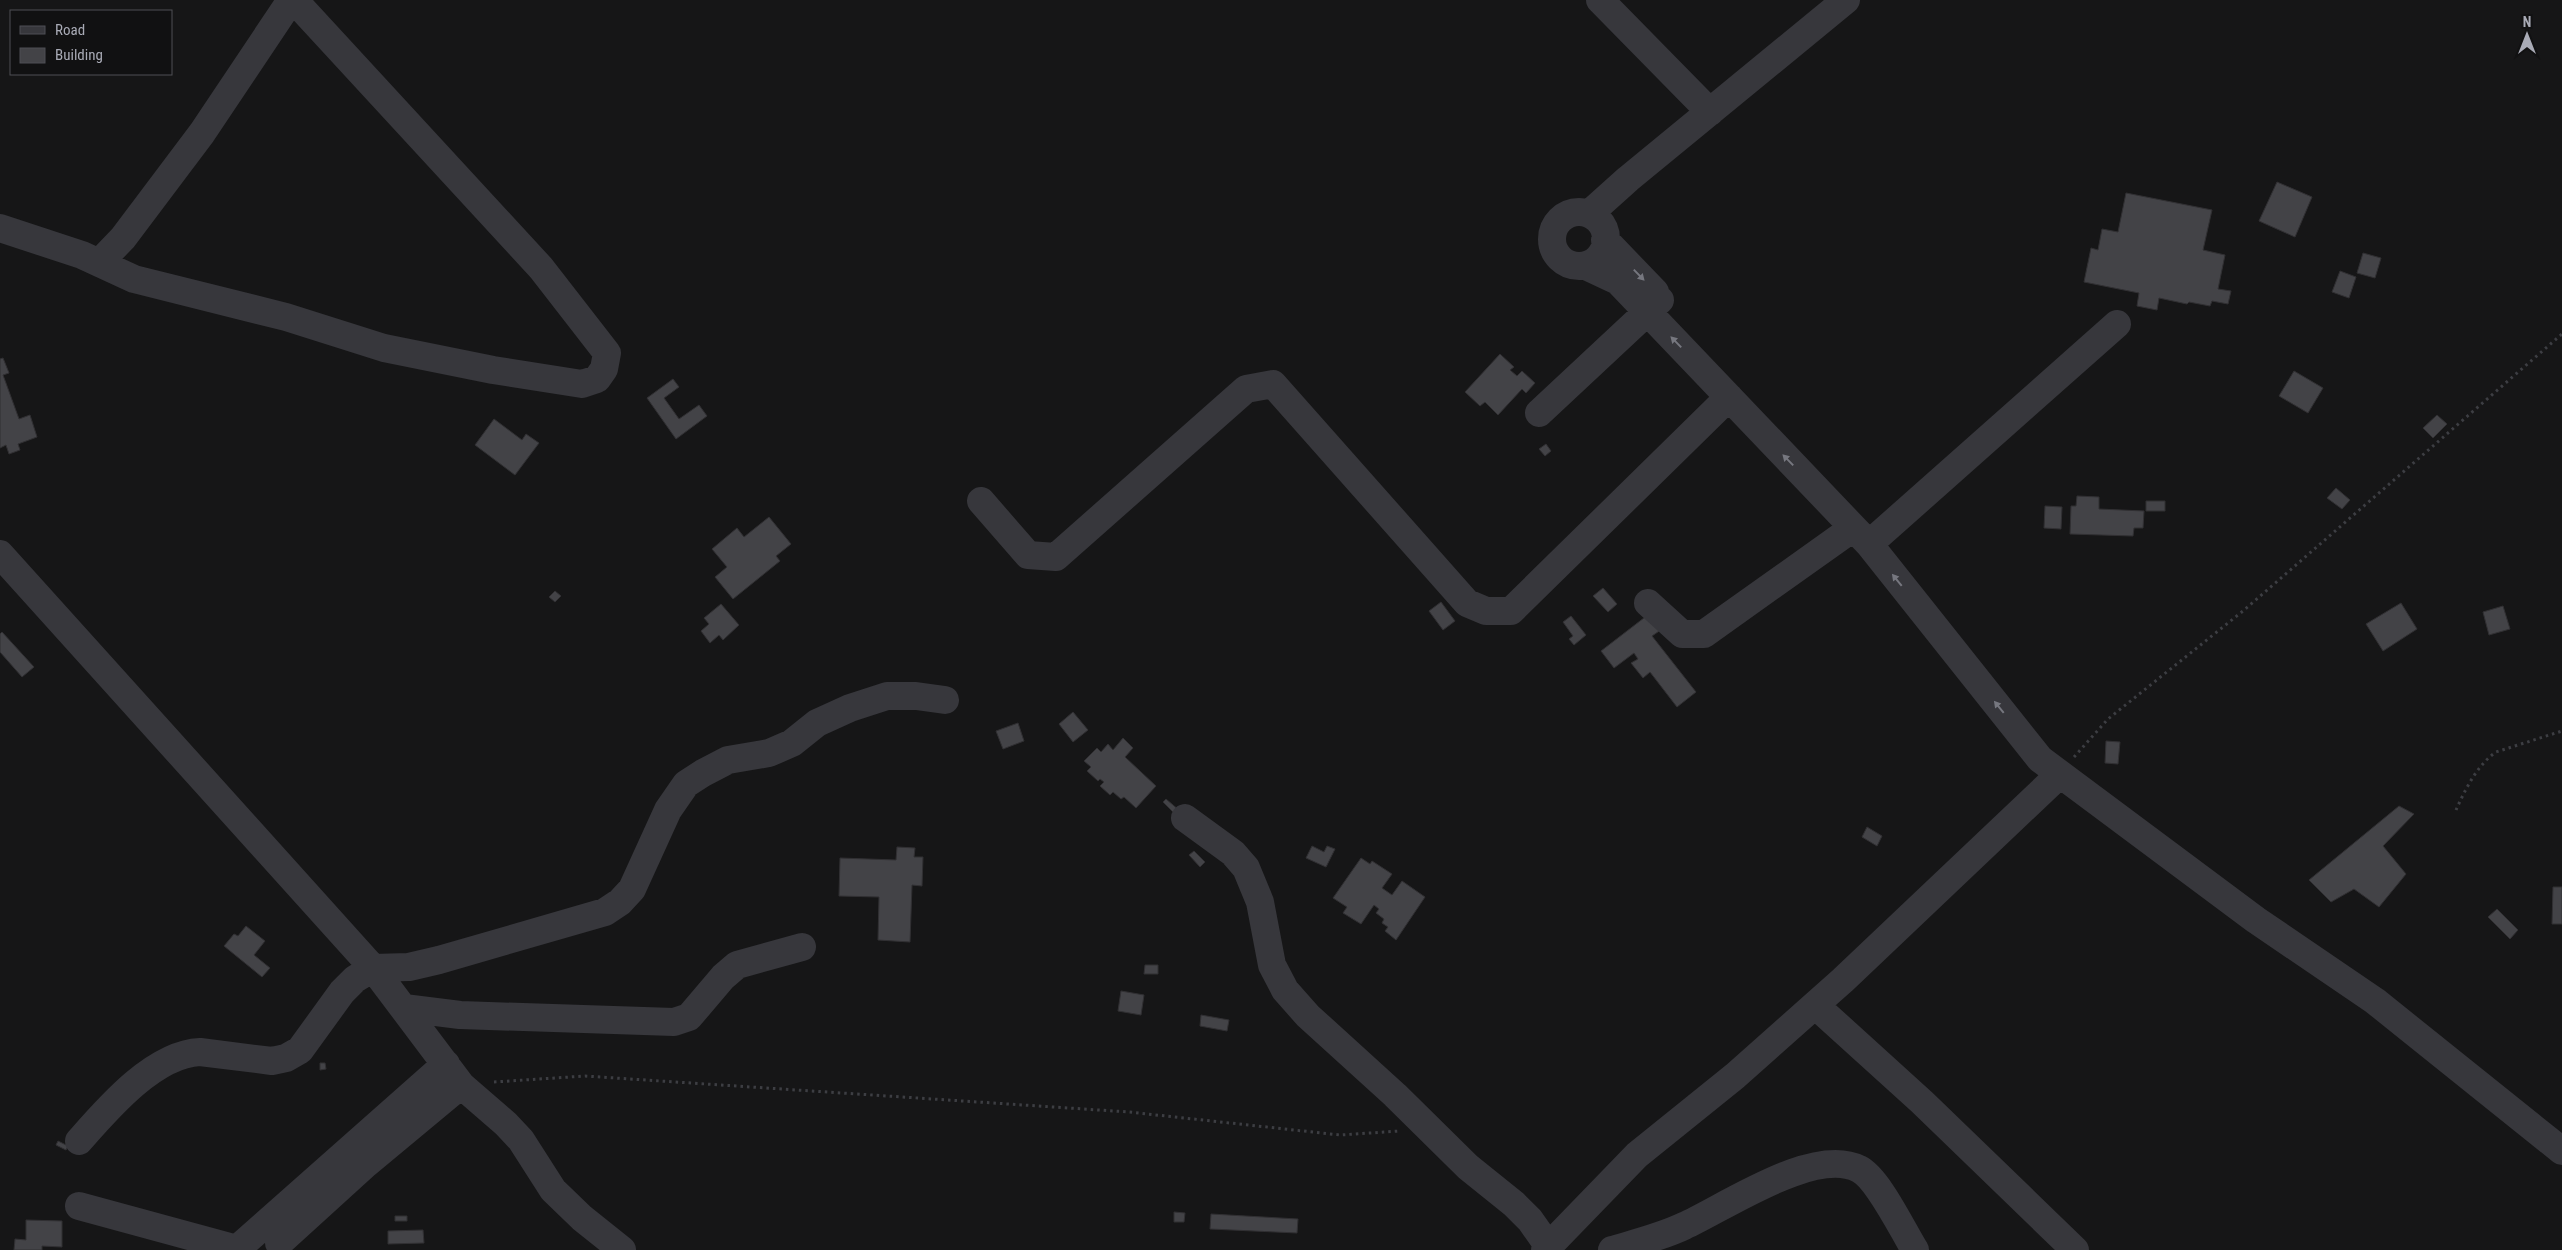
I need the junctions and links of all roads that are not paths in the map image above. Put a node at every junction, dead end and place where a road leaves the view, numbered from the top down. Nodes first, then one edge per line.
1 (293, 0) edge
2 (1600, 0) edge
3 (1846, 0) edge
4 (1710, 112) junction
5 (1589, 214) junction
6 (0, 228) edge
7 (1605, 240) junction
8 (100, 263) junction
9 (1586, 266) junction
10 (1654, 306) junction
11 (2117, 324) dead end
12 (1729, 398) junction
13 (1539, 413) dead end
14 (981, 502) dead end
15 (1868, 534) junction
16 (0, 554) edge
17 (1648, 603) dead end
18 (945, 700) dead end
19 (2050, 767) junction
20 (1185, 818) dead end
21 (802, 947) dead end
22 (373, 968) junction
23 (1815, 1004) junction
24 (404, 1008) junction
25 (454, 1074) junction
26 (79, 1141) dead end
27 (2562, 1151) edge
28 (79, 1206) dead end
29 (279, 1243) dead end
30 (1547, 1248) edge
31 (622, 1250) edge
32 (1612, 1250) edge
33 (1915, 1250) edge
34 (2075, 1250) edge

1 - 8 street
1 - 8 street
2 - 4 street
3 - 4 street
4 - 5 street
5 - 7 street
5 - 9 street
6 - 8 street
7 - 9 street
7 -> 10 street
9 - 10 street
12 -> 10 street
10 - 13 street
10 - 15 street
11 - 15 street
12 - 14 street
15 -> 12 street
15 - 17 street
15 - 19 street
16 - 22 street
18 - 22 street
19 - 23 street
19 - 27 street
20 - 30 street
21 - 24 street
22 - 24 street
22 - 26 street
23 - 30 street
23 - 34 street
24 - 25 street
25 - 28 street
25 - 29 street
25 - 31 street
32 - 33 street

